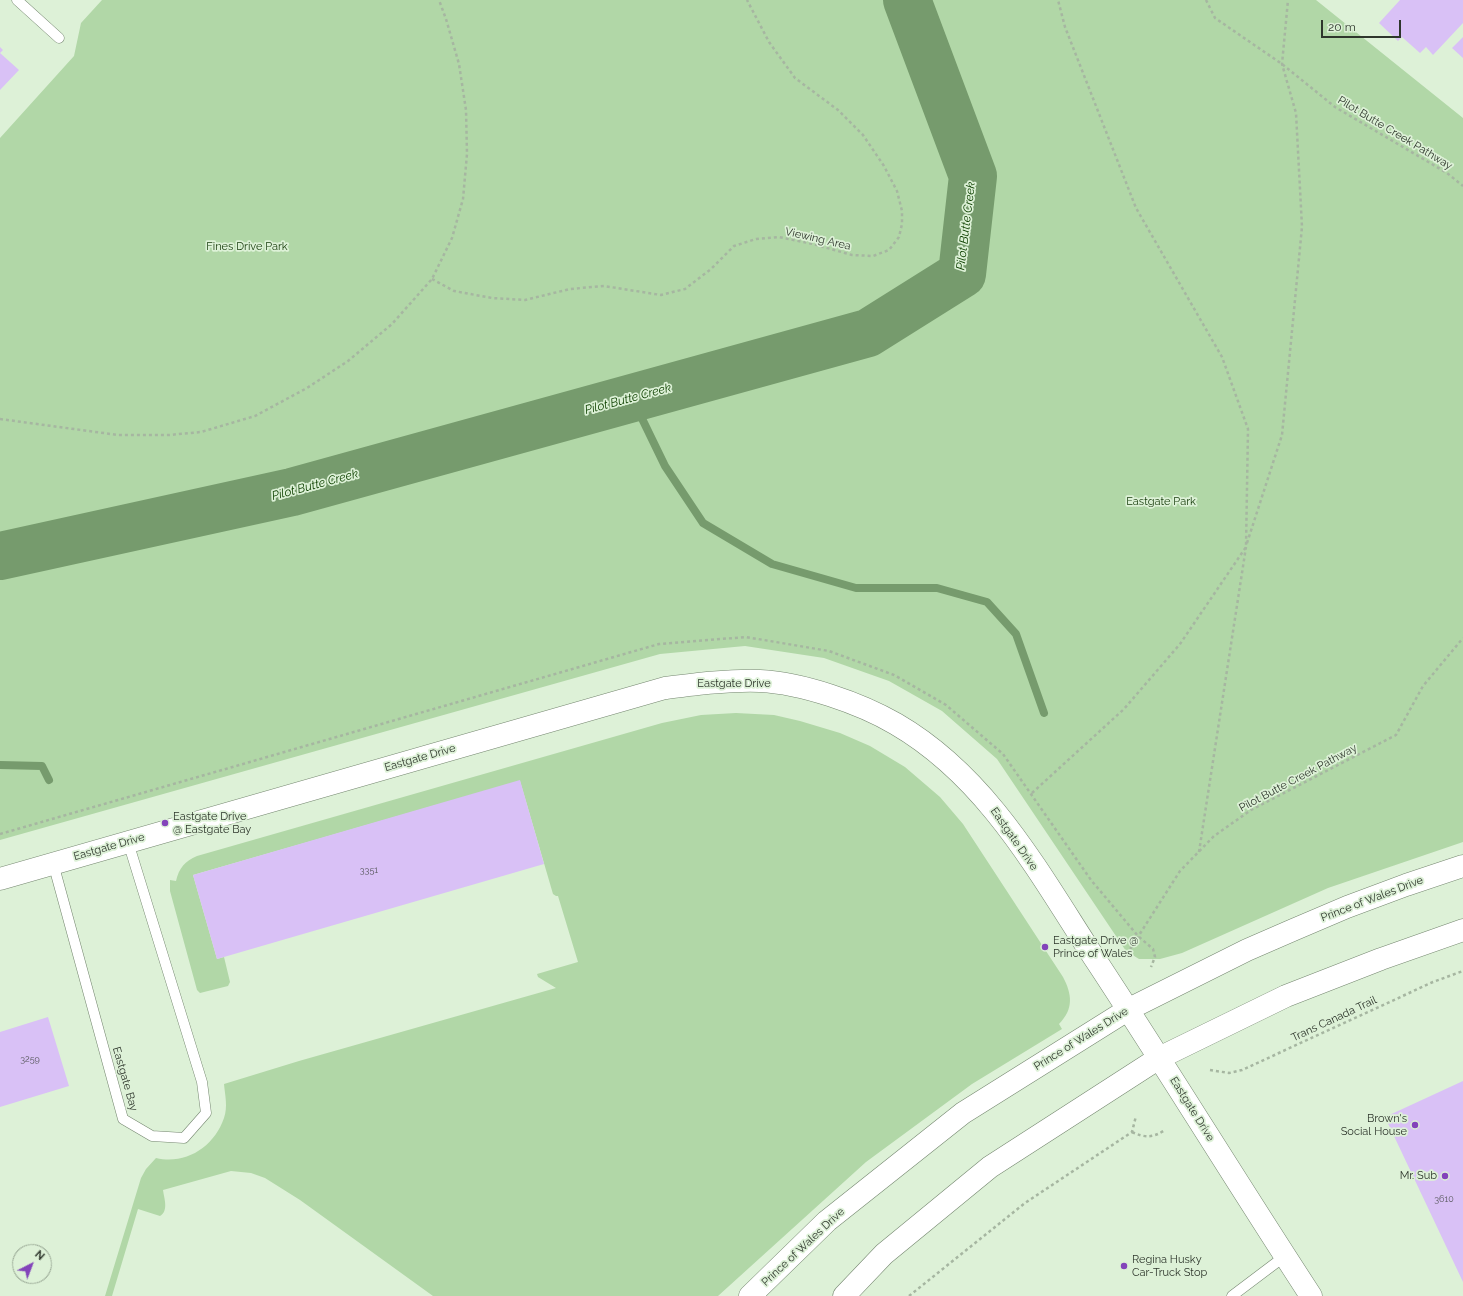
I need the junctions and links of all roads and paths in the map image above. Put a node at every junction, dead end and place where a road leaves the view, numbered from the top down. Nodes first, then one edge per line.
1 (17, 0) edge
2 (439, 0) edge
3 (746, 0) edge
4 (1058, 0) edge
5 (1206, 0) edge
6 (1288, 0) edge
7 (60, 38) dead end
8 (1282, 64) junction
9 (1463, 186) edge
10 (432, 279) junction
11 (0, 419) edge
12 (1246, 547) junction
13 (1463, 638) edge
14 (1032, 793) junction
15 (0, 834) edge
16 (128, 842) junction
17 (1199, 852) junction
18 (53, 863) junction
19 (1463, 866) edge
20 (0, 878) edge
21 (1463, 930) edge
22 (1138, 936) junction
23 (1127, 954) dead end
24 (1151, 967) dead end
25 (1463, 971) edge
26 (1129, 1009) junction
27 (1159, 1058) junction
28 (1210, 1070) dead end
29 (1136, 1116) dead end
30 (1165, 1130) dead end
31 (1132, 1132) junction
32 (1285, 1256) junction
33 (750, 1296) edge
34 (844, 1296) edge
35 (909, 1296) edge
36 (1232, 1296) edge
37 (1311, 1296) edge

1 - 7 lane
2 - 10 path
3 - 10 path, Viewing Area
4 - 12 path
5 - 8 path, Pilot Butte Creek Pathway
6 - 8 path
8 - 9 path, Pilot Butte Creek Pathway
8 - 12 path
10 - 11 path
12 - 14 path
12 - 17 path
13 - 17 path, Pilot Butte Creek Pathway
14 - 15 path
14 - 22 path
16 - 18 street, Eastgate Drive
16 - 18 lane, Eastgate Bay
16 - 26 street, Eastgate Drive
17 - 22 path, Pilot Butte Creek Pathway
18 - 20 street, Eastgate Drive
19 - 26 street, Prince of Wales Drive
21 - 27 street
22 - 23 path, Pilot Butte Creek Pathway
22 - 24 path
25 - 28 path, Trans Canada Trail
26 - 27 street, Eastgate Drive
26 - 33 street, Prince of Wales Drive
27 - 32 street, Eastgate Drive
27 - 34 street
29 - 31 path
30 - 31 path
31 - 35 path
32 - 36 lane
32 - 37 street, Eastgate Drive

